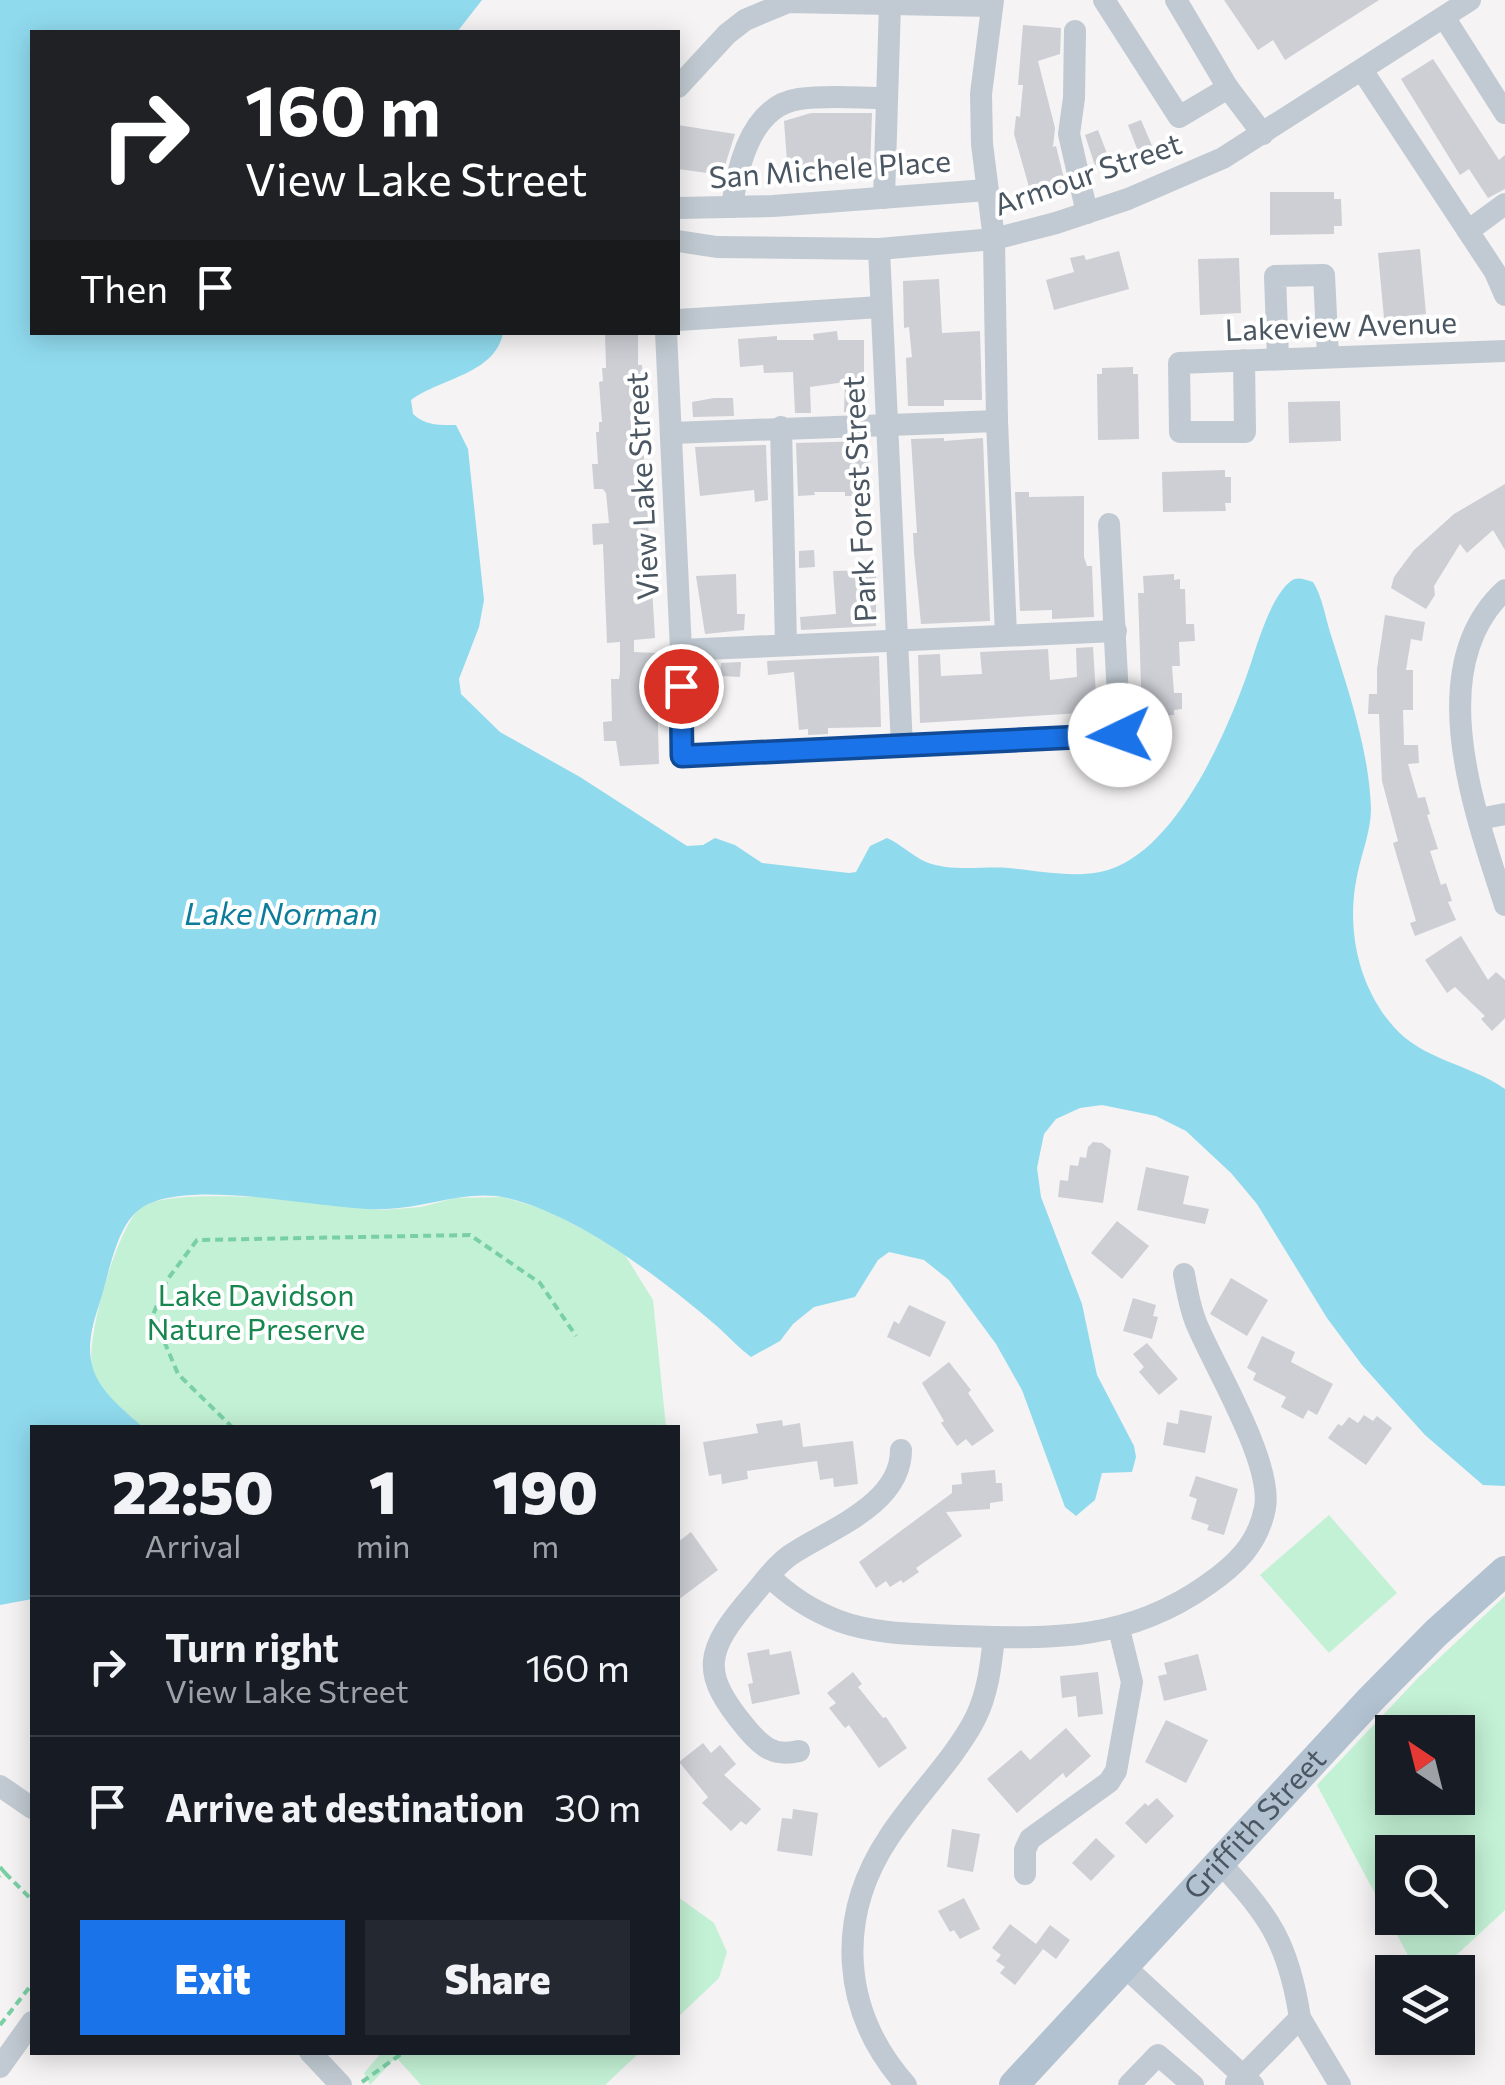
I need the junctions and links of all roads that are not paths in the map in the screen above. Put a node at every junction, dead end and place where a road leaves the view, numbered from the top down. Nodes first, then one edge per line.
1 (1104, 0) edge
2 (1176, 0) edge
3 (1470, 0) edge
4 (992, 3) edge
5 (890, 4) junction
6 (1444, 16) junction
7 (1075, 31) dead end
8 (1362, 70) junction
9 (680, 85) edge
10 (1228, 88) junction
11 (887, 98) junction
12 (1504, 110) edge
13 (1263, 134) junction
14 (987, 190) junction
15 (884, 198) junction
16 (1505, 204) edge
17 (732, 207) junction
18 (680, 208) edge
19 (1087, 212) junction
20 (1468, 230) junction
21 (994, 239) junction
22 (680, 241) edge
23 (879, 249) junction
24 (1505, 295) edge
25 (880, 307) junction
26 (680, 320) edge
27 (666, 335) edge
28 (1505, 351) edge
29 (1328, 356) junction
30 (1278, 358) junction
31 (1244, 360) junction
32 (997, 420) junction
33 (888, 423) junction
34 (782, 428) junction
35 (672, 433) junction
36 (1109, 524) dead end
37 (1505, 590) edge
38 (1116, 632) junction
39 (1006, 634) junction
40 (896, 639) junction
41 (786, 644) junction
42 (681, 650) junction
43 (902, 747) junction
44 (1505, 814) edge
45 (1479, 820) junction
46 (1505, 905) edge
47 (1184, 1274) dead end
48 (901, 1450) dead end
49 (769, 1576) junction
50 (1502, 1580) edge
51 (1119, 1629) junction
52 (994, 1637) junction
53 (799, 1751) dead end
54 (0, 1786) edge
55 (30, 1807) edge
56 (1220, 1863) junction
57 (1024, 1874) dead end
58 (1124, 1966) junction
59 (1300, 2018) junction
60 (30, 2025) edge
61 (313, 2055) edge
62 (0, 2068) edge
63 (1243, 2082) edge
64 (341, 2085) edge
65 (906, 2085) edge
66 (1014, 2085) edge
67 (1129, 2085) edge
68 (1192, 2085) edge
69 (1340, 2085) edge

1 - 10 street
2 - 10 street
3 - 6 street, Armour Street
4 - 5 street
4 - 14 street
5 - 9 street
5 - 11 street
6 - 8 street, Armour Street
6 - 12 street
7 - 19 street
8 - 13 street, Armour Street
8 - 20 street
10 - 13 street
11 - 15 street
11 - 17 street
13 - 19 street, Armour Street
14 - 15 street, San Michele Place
14 - 21 street
15 - 17 street, San Michele Place
16 - 20 street
17 - 18 street, San Michele Place
19 - 21 street, Armour Street
20 - 24 street
21 - 23 street, Armour Street
21 - 32 street
22 - 23 street, Armour Street
23 - 25 street, Park Forest Street
25 - 26 street
25 - 33 street, Park Forest Street
27 - 35 street, View Lake Street
28 - 29 street, Lakeview Avenue
29 - 30 street, Lakeview Avenue
29 - 30 street
30 - 31 street, Lakeview Avenue
31 - 31 street, Lakeview Avenue
32 - 33 street
32 - 39 street
33 - 34 street
33 - 40 street, Park Forest Street
34 - 35 street
34 - 41 street
35 - 42 street, View Lake Street
36 - 38 street
37 - 45 street
38 - 39 street
38 - 43 street
39 - 40 street
40 - 41 street
40 - 43 street, Park Forest Street
41 - 42 street
42 - 43 street, View Lake Street
44 - 45 street
45 - 46 street
47 - 51 street
48 - 49 street
49 - 52 street
49 - 53 street
50 - 56 main road, Griffith Street
51 - 52 street
51 - 57 street
52 - 65 street
54 - 55 street
56 - 58 main road, Griffith Street
56 - 59 street
58 - 63 street
58 - 66 main road, Griffith Street
59 - 63 street
59 - 69 street
60 - 62 street
61 - 64 street
67 - 68 street

